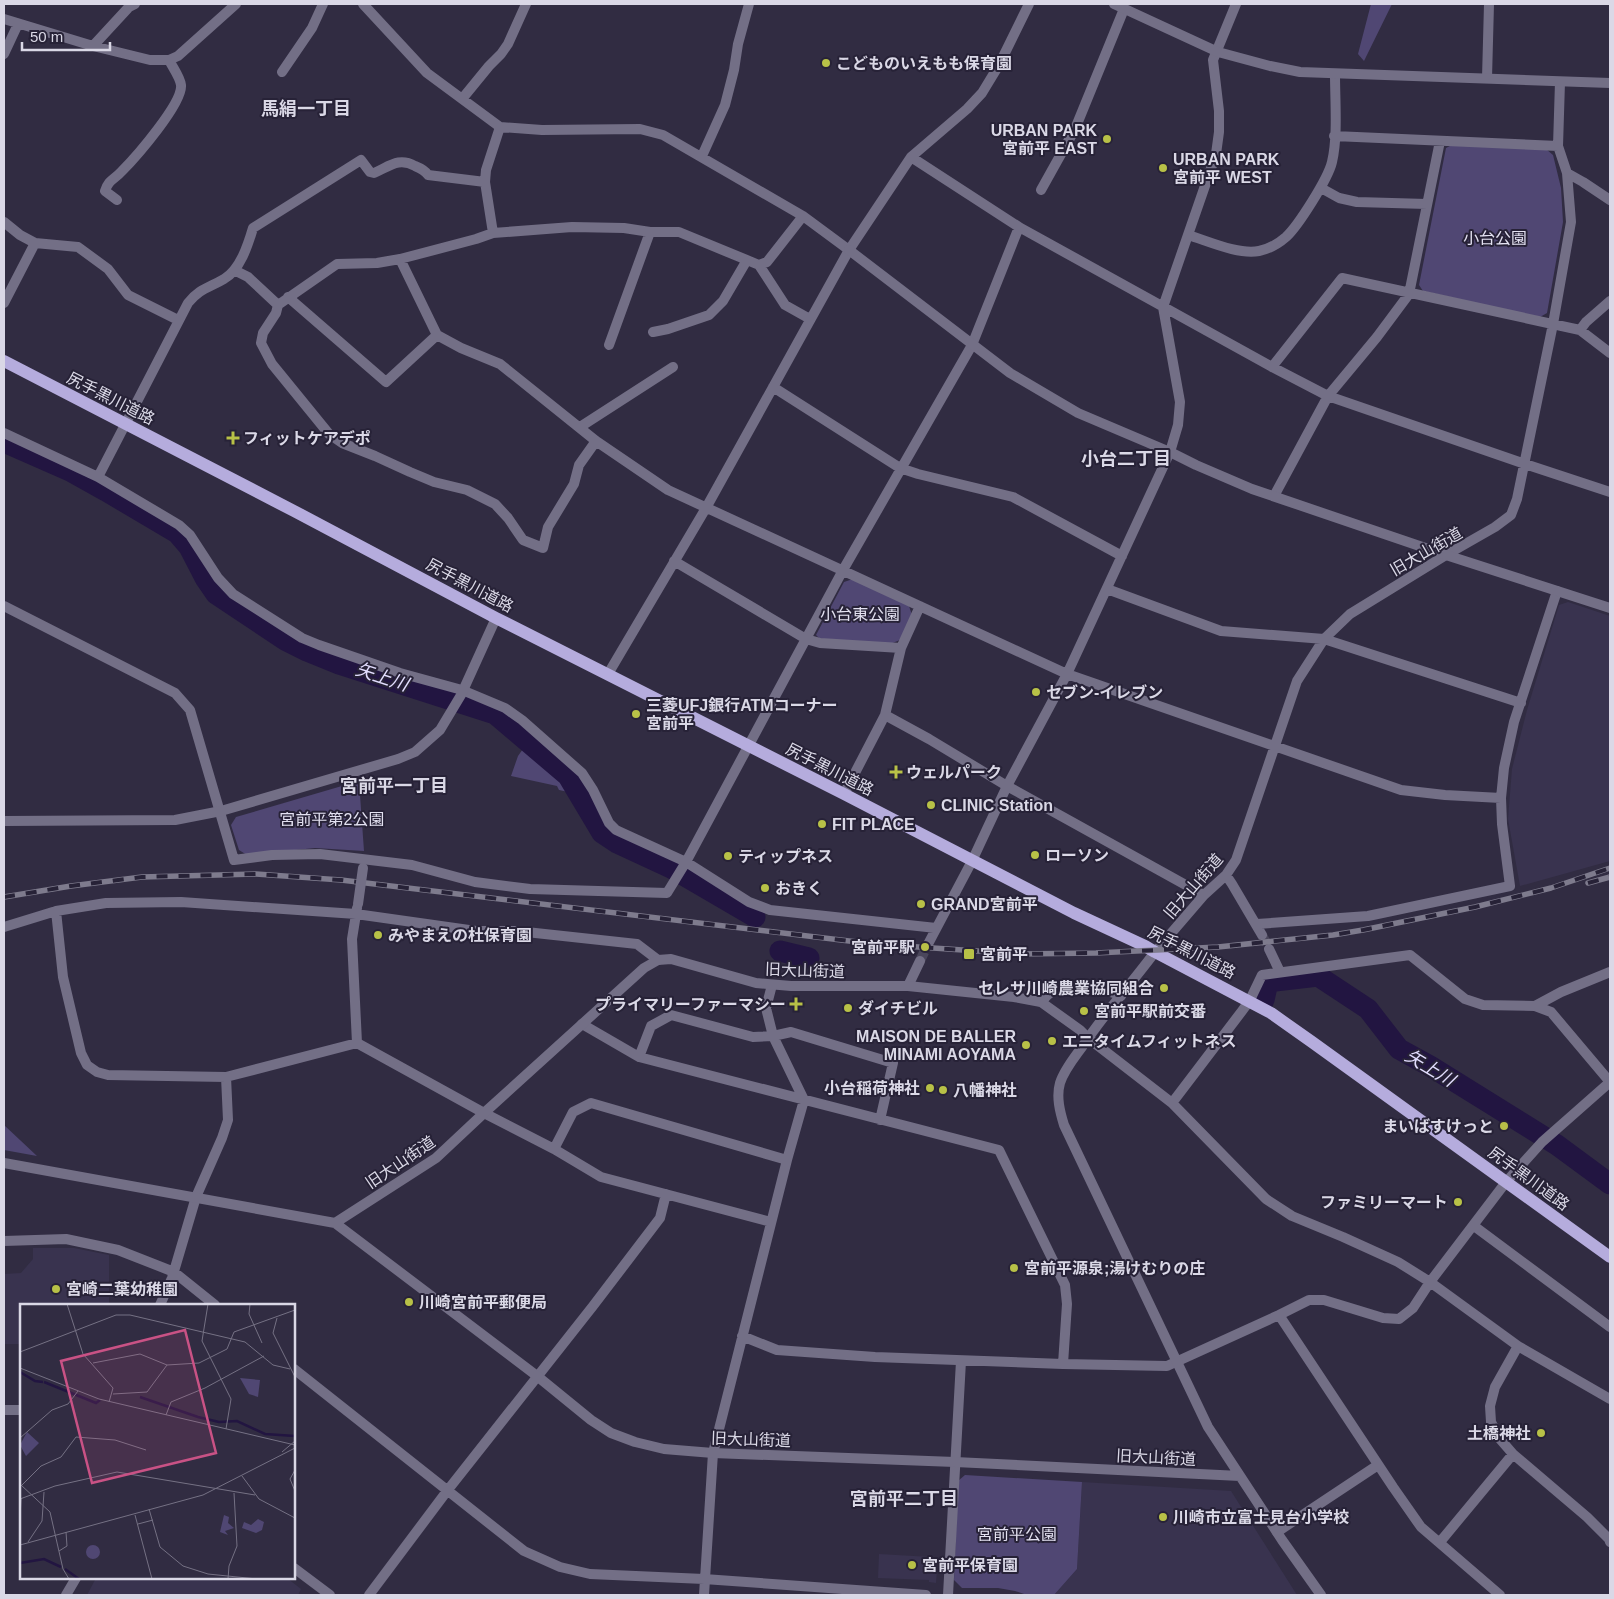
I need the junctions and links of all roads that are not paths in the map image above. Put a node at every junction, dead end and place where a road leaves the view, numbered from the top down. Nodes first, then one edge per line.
1 (135, 4) edge
2 (236, 4) edge
3 (323, 4) edge
4 (363, 4) edge
5 (526, 4) edge
6 (749, 4) edge
7 (1029, 4) edge
8 (1114, 4) edge
9 (1236, 4) edge
10 (1489, 4) edge
11 (1124, 8) junction
12 (4, 19) edge
13 (18, 24) junction
14 (93, 46) junction
15 (1217, 51) junction
16 (4, 54) edge
17 (169, 60) junction
18 (282, 72) dead end
19 (1335, 74) junction
20 (1488, 78) junction
21 (1560, 82) junction
22 (1610, 83) edge
23 (462, 99) junction
24 (500, 127) junction
25 (1334, 136) junction
26 (1440, 141) junction
27 (1558, 146) junction
28 (702, 156) junction
29 (911, 157) junction
30 (1568, 174) junction
31 (485, 182) junction
32 (1321, 188) junction
33 (1041, 190) dead end
34 (117, 200) dead end
35 (1610, 200) edge
36 (1428, 204) junction
37 (803, 216) junction
38 (4, 222) edge
39 (1019, 227) junction
40 (650, 232) junction
41 (493, 233) junction
42 (1188, 235) junction
43 (34, 243) junction
44 (849, 250) junction
45 (400, 259) junction
46 (747, 260) junction
47 (759, 265) junction
48 (234, 270) junction
49 (1409, 294) junction
50 (288, 297) junction
51 (1610, 301) edge
52 (4, 303) edge
53 (278, 305) junction
54 (1164, 307) junction
55 (810, 319) junction
56 (178, 320) junction
57 (1553, 324) junction
58 (1580, 330) junction
59 (652, 332) dead end
60 (437, 335) junction
61 (609, 345) dead end
62 (972, 345) junction
63 (1610, 353) edge
64 (4, 361) edge
65 (673, 367) dead end
66 (1272, 367) junction
67 (773, 387) junction
68 (1328, 396) junction
69 (125, 423) junction
70 (580, 427) junction
71 (4, 433) edge
72 (596, 441) junction
73 (1170, 452) junction
74 (1525, 464) junction
75 (900, 468) junction
76 (98, 477) junction
77 (1610, 492) edge
78 (1274, 496) junction
79 (706, 508) junction
80 (1446, 555) junction
81 (1122, 556) junction
82 (674, 561) junction
83 (843, 570) junction
84 (1107, 589) junction
85 (1558, 592) junction
86 (4, 606) edge
87 (920, 606) junction
88 (1610, 608) edge
89 (496, 618) junction
90 (806, 639) junction
91 (1324, 639) junction
92 (901, 648) junction
93 (608, 674) junction
94 (1067, 674) junction
95 (461, 692) junction
96 (1521, 703) junction
97 (885, 716) junction
98 (748, 745) junction
99 (1273, 745) junction
100 (1007, 786) junction
101 (844, 794) junction
102 (1501, 798) junction
103 (221, 811) junction
104 (4, 821) edge
105 (972, 861) junction
106 (364, 864) junction
107 (684, 866) junction
108 (1226, 875) junction
109 (1204, 895) junction
110 (357, 909) junction
111 (56, 911) junction
112 (1257, 924) junction
113 (4, 926) edge
114 (936, 928) junction
115 (1262, 935) tunnel mouth
116 (927, 946) tunnel mouth
117 (1269, 949) tunnel mouth
118 (1155, 952) junction
119 (658, 960) junction
120 (920, 961) tunnel mouth
121 (1280, 972) junction
122 (1610, 972) edge
123 (772, 984) junction
124 (908, 986) junction
125 (1121, 996) junction
126 (1250, 1000) junction
127 (1040, 1002) junction
128 (1535, 1006) junction
129 (582, 1024) junction
130 (772, 1036) junction
131 (1088, 1038) junction
132 (357, 1043) junction
133 (639, 1057) junction
134 (226, 1077) junction
135 (1610, 1082) edge
136 (804, 1100) junction
137 (1172, 1103) junction
138 (484, 1113) junction
139 (880, 1120) junction
140 (554, 1149) junction
141 (787, 1160) junction
142 (4, 1162) edge
143 (1506, 1182) junction
144 (666, 1194) junction
145 (196, 1197) junction
146 (771, 1222) junction
147 (335, 1223) junction
148 (1474, 1226) junction
149 (4, 1241) edge
150 (1610, 1257) edge
151 (174, 1272) junction
152 (1430, 1282) junction
153 (160, 1304) edge
154 (214, 1304) edge
155 (1279, 1316) junction
156 (1610, 1327) edge
157 (742, 1336) junction
158 (1518, 1346) junction
159 (961, 1361) junction
160 (1176, 1361) junction
161 (1063, 1364) junction
162 (295, 1370) edge
163 (537, 1376) junction
164 (1610, 1399) edge
165 (4, 1410) edge
166 (20, 1410) edge
167 (713, 1453) junction
168 (1513, 1454) junction
169 (955, 1462) junction
170 (1378, 1465) junction
171 (1240, 1476) junction
172 (447, 1491) junction
173 (1277, 1532) junction
174 (1440, 1542) junction
175 (1610, 1542) edge
176 (295, 1569) edge
177 (75, 1579) edge
178 (704, 1580) junction
179 (66, 1595) edge
180 (330, 1595) edge
181 (369, 1595) edge
182 (704, 1595) edge
183 (926, 1595) edge
184 (948, 1595) edge
185 (1321, 1595) edge
186 (1500, 1595) edge

1 - 14 street
2 - 17 street
3 - 18 street
4 - 23 street
5 - 23 street
6 - 28 street
7 - 29 street
8 - 11 street
9 - 15 street
10 - 20 street
11 - 15 street
11 - 33 street
12 - 13 street
13 - 14 street
13 - 16 street
14 - 17 street
15 - 19 street
15 - 42 street
17 - 34 street
19 - 20 street
19 - 25 street
20 - 21 street
21 - 22 street
21 - 27 street
23 - 24 street
24 - 28 street
24 - 31 street
25 - 26 street
25 - 32 street
26 - 27 street
26 - 36 street
27 - 30 street, 旧大山街道
28 - 37 street
29 - 39 street
29 - 44 street
30 - 35 street
30 - 57 street, 旧大山街道
31 - 41 street
31 - 48 street
32 - 36 street
32 - 42 street
36 - 49 street
37 - 44 street
37 - 47 street
38 - 43 street
39 - 54 street
39 - 62 street
40 - 41 street
40 - 46 street
40 - 61 street
41 - 45 street
42 - 54 street
43 - 52 street
43 - 56 street
44 - 55 street
44 - 62 street
45 - 50 street
45 - 60 street
46 - 47 street
46 - 59 street
47 - 55 street
48 - 53 street
48 - 56 street
49 - 57 street
49 - 66 street
49 - 68 street
50 - 53 street
50 - 60 street
51 - 58 street
53 - 72 street
54 - 66 street
54 - 73 street
55 - 67 street
56 - 69 street
57 - 58 street
57 - 74 street, 旧大山街道
58 - 63 street
60 - 70 street
62 - 73 street
62 - 75 street
64 - 69 main road, 尻手黒川道路
65 - 70 street
66 - 68 street
67 - 75 street
67 - 79 street
68 - 74 street
68 - 78 street
69 - 76 street
69 - 89 main road, 尻手黒川道路
70 - 72 street
71 - 76 street
72 - 79 street
73 - 78 street
73 - 81 street
74 - 77 street
74 - 80 street, 旧大山街道
75 - 81 street
75 - 83 street
76 - 95 street
78 - 80 street
79 - 82 street
79 - 83 street
80 - 85 street
80 - 91 street, 旧大山街道
81 - 84 street
82 - 90 street
82 - 93 street
83 - 87 street
83 - 90 street
84 - 91 street
84 - 94 street
85 - 88 street
85 - 96 street
86 - 103 street
87 - 92 street
87 - 94 street
89 - 93 main road, 尻手黒川道路
89 - 95 street
90 - 92 street
90 - 98 street
91 - 96 street
91 - 99 street, 旧大山街道
92 - 97 street
93 - 98 main road, 尻手黒川道路
94 - 99 street
94 - 100 street
95 - 103 street
95 - 107 street
96 - 102 street
97 - 100 street
97 - 101 street
98 - 101 main road, 尻手黒川道路
98 - 107 street
99 - 102 street
99 - 108 street, 旧大山街道
100 - 105 street
100 - 109 street
101 - 105 main road, 尻手黒川道路
102 - 112 street
103 - 104 street
103 - 106 street
105 - 114 street
105 - 118 main road, 尻手黒川道路
106 - 107 street
106 - 110 street, bridge
107 - 114 street
108 - 109 street, 旧大山街道
108 - 112 street
109 - 118 street, 旧大山街道
110 - 111 street
110 - 119 street
110 - 132 street
111 - 113 street
111 - 134 street
112 - 115 street
114 - 116 street
117 - 121 street
118 - 125 street, 旧大山街道
118 - 126 main road, 尻手黒川道路
119 - 123 street, 旧大山街道
119 - 129 street, 旧大山街道
120 - 124 street
121 - 126 street
121 - 128 street
122 - 128 street
123 - 124 street, 旧大山街道
123 - 130 street
124 - 127 street, 旧大山街道
125 - 127 street
125 - 131 street, 旧大山街道
126 - 137 street
126 - 143 main road, 尻手黒川道路
127 - 131 street, 旧大山街道
128 - 135 street
129 - 133 street
129 - 138 street, 旧大山街道
130 - 133 street
130 - 136 street
130 - 139 street
131 - 137 street
131 - 160 street
132 - 134 street
132 - 138 street
133 - 136 street
134 - 145 street
135 - 143 street
136 - 139 street
136 - 141 street
137 - 152 street
138 - 140 street
138 - 147 street, 旧大山街道
139 - 161 street
140 - 141 street
140 - 144 street
141 - 146 street
142 - 145 street, 旧大山街道
143 - 148 street
143 - 150 main road, 尻手黒川道路
144 - 146 street
144 - 163 street
145 - 147 street, 旧大山街道
145 - 151 street
146 - 157 street
147 - 163 street, 旧大山街道
148 - 152 street
148 - 156 street
149 - 151 street
151 - 153 street
151 - 154 street
152 - 155 street
152 - 158 street
155 - 160 street
155 - 170 street
157 - 159 street
157 - 167 street
158 - 164 street
158 - 168 street
159 - 161 street
159 - 169 street
160 - 161 street
160 - 171 street
162 - 172 street
163 - 167 street, 旧大山街道
163 - 172 street
165 - 166 street
167 - 169 street, 旧大山街道
167 - 178 street
168 - 174 street
168 - 175 street
169 - 171 street, 旧大山街道
169 - 184 street
170 - 173 street
170 - 174 street
171 - 173 street
172 - 178 street
172 - 181 street
173 - 185 street
174 - 186 street
176 - 180 street
177 - 179 street
178 - 182 street
178 - 183 street

